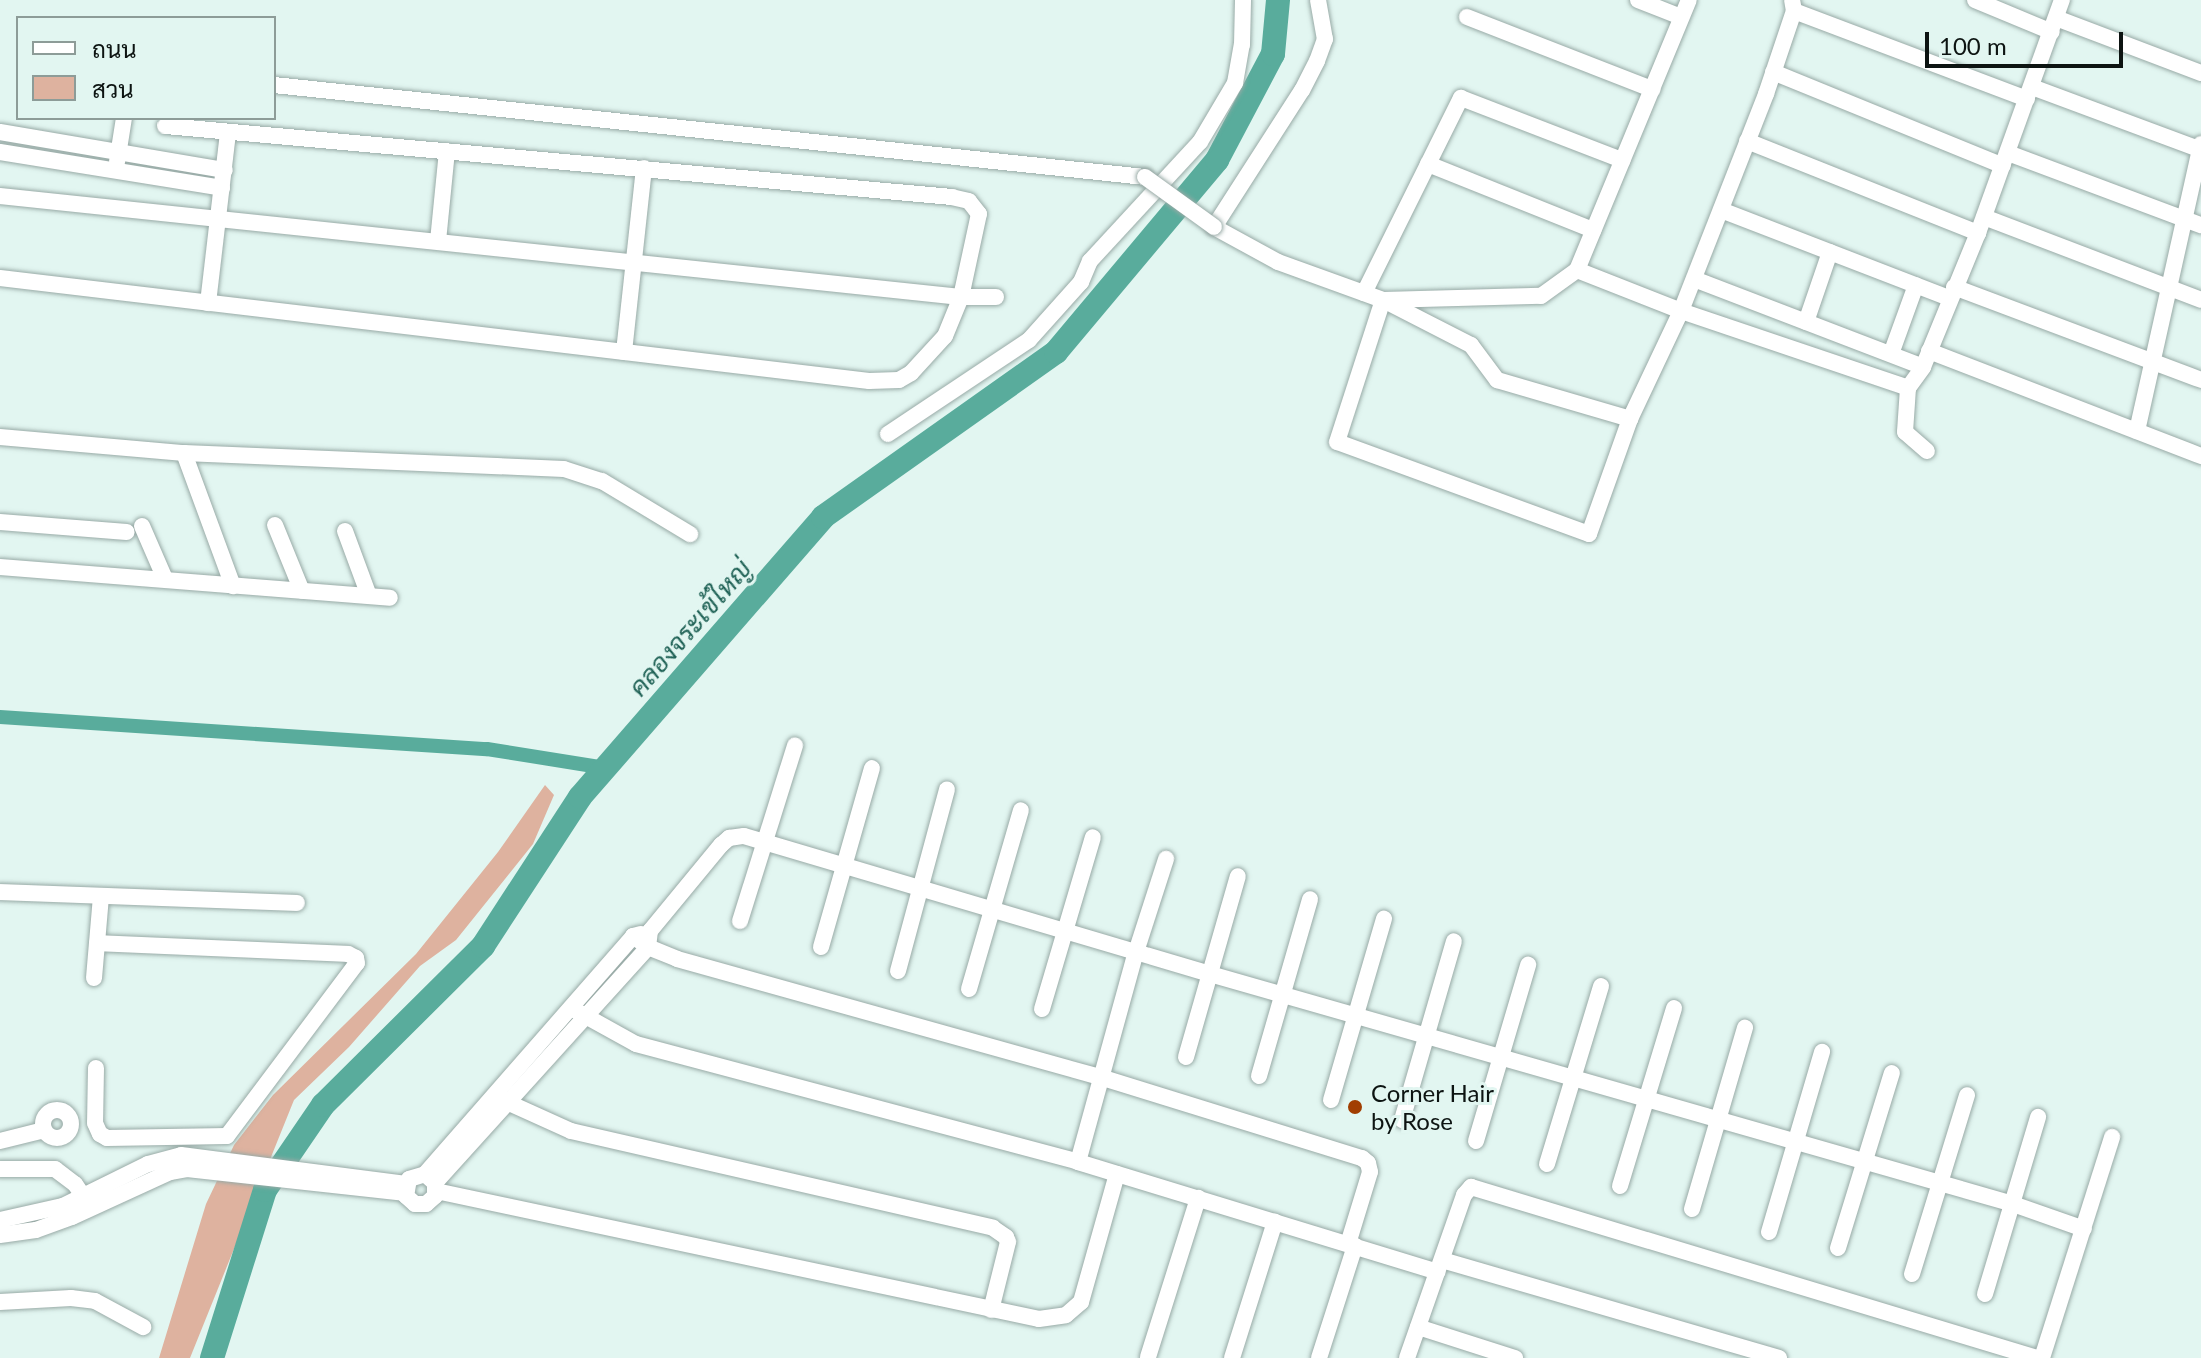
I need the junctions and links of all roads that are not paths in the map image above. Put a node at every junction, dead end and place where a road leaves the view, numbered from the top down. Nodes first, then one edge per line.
1 (1243, 0) edge
2 (1318, 0) edge
3 (1638, 0) edge
4 (1689, 0) edge
5 (1975, 0) edge
6 (2062, 0) edge
7 (1793, 5) edge
8 (1467, 17) dead end
9 (1681, 17) junction
10 (2054, 25) junction
11 (1773, 72) junction
12 (2201, 73) edge
13 (276, 85) edge
14 (1652, 89) junction
15 (2030, 93) junction
16 (124, 120) edge
17 (165, 126) dead end
18 (0, 132) edge
19 (228, 132) junction
20 (1747, 141) junction
21 (2201, 148) edge
22 (447, 151) junction
23 (0, 152) edge
24 (118, 152) junction
25 (2005, 159) junction
26 (1622, 160) junction
27 (1428, 164) junction
28 (644, 168) junction
29 (225, 170) junction
30 (115, 171) junction
31 (222, 188) junction
32 (0, 196) edge
33 (1721, 210) junction
34 (219, 219) junction
35 (2184, 219) junction
36 (1981, 225) junction
37 (2201, 225) edge
38 (1214, 227) junction
39 (1593, 230) junction
40 (438, 241) junction
41 (1830, 252) junction
42 (635, 262) junction
43 (1577, 270) junction
44 (0, 278) edge
45 (1694, 279) junction
46 (1916, 285) junction
47 (2169, 288) junction
48 (1364, 293) junction
49 (1952, 293) junction
50 (961, 297) junction
51 (996, 297) dead end
52 (1383, 300) junction
53 (2201, 300) edge
54 (208, 303) junction
55 (1681, 311) junction
56 (1806, 322) junction
57 (624, 352) junction
58 (1891, 354) junction
59 (1926, 359) junction
60 (2152, 361) junction
61 (2201, 380) edge
62 (1908, 388) junction
63 (1630, 419) junction
64 (2137, 431) junction
65 (888, 434) dead end
66 (0, 437) edge
67 (1927, 451) dead end
68 (184, 453) junction
69 (2201, 456) edge
70 (0, 522) edge
71 (275, 525) dead end
72 (345, 531) dead end
73 (690, 534) dead end
74 (0, 567) edge
75 (165, 579) junction
76 (233, 586) junction
77 (302, 591) junction
78 (369, 596) junction
79 (390, 598) dead end
80 (795, 745) dead end
81 (872, 768) dead end
82 (947, 789) dead end
83 (1021, 810) dead end
84 (1093, 837) dead end
85 (765, 842) junction
86 (1166, 859) dead end
87 (843, 865) junction
88 (1238, 876) dead end
89 (920, 888) junction
90 (0, 892) edge
91 (101, 896) junction
92 (1310, 899) dead end
93 (297, 903) dead end
94 (992, 909) junction
95 (1384, 919) dead end
96 (740, 921) dead end
97 (1066, 931) junction
98 (644, 938) junction
99 (1454, 941) dead end
100 (97, 943) junction
101 (821, 947) dead end
102 (1136, 952) junction
103 (1528, 965) dead end
104 (898, 971) dead end
105 (1210, 974) junction
106 (94, 978) dead end
107 (1601, 986) dead end
108 (969, 989) dead end
109 (1283, 995) junction
110 (571, 1008) junction
111 (1674, 1008) dead end
112 (1042, 1009) dead end
113 (1355, 1016) junction
114 (586, 1019) junction
115 (1745, 1028) dead end
116 (1426, 1036) junction
117 (1822, 1052) dead end
118 (1186, 1057) dead end
119 (1501, 1057) junction
120 (96, 1068) dead end
121 (1892, 1073) dead end
122 (1259, 1076) dead end
123 (1100, 1077) junction
124 (1573, 1078) junction
125 (1967, 1095) dead end
126 (503, 1098) junction
127 (1647, 1099) junction
128 (1331, 1100) dead end
129 (2038, 1117) dead end
130 (1402, 1120) dead end
131 (1720, 1120) junction
132 (44, 1130) dead end
133 (2112, 1137) dead end
134 (0, 1141) edge
135 (1476, 1141) dead end
136 (1795, 1141) junction
137 (1078, 1162) junction
138 (1866, 1162) junction
139 (1547, 1164) dead end
140 (0, 1169) edge
141 (1117, 1174) junction
142 (432, 1183) junction
143 (1939, 1183) junction
144 (1620, 1186) dead end
145 (406, 1189) junction
146 (1198, 1198) junction
147 (87, 1202) junction
148 (2013, 1204) junction
149 (1692, 1209) dead end
150 (0, 1220) edge
151 (1275, 1222) junction
152 (2084, 1229) junction
153 (1769, 1232) dead end
154 (0, 1235) edge
155 (1352, 1245) junction
156 (1838, 1248) dead end
157 (1440, 1266) junction
158 (1912, 1274) dead end
159 (1985, 1294) dead end
160 (0, 1302) edge
161 (991, 1310) junction
162 (143, 1327) dead end
163 (1418, 1327) junction
164 (1148, 1357) edge
165 (1232, 1358) edge
166 (1319, 1358) edge
167 (1407, 1358) edge
168 (1515, 1358) edge
169 (1779, 1358) edge
170 (2039, 1358) edge

1 - 65 street
2 - 38 street
3 - 9 street
4 - 9 street
5 - 10 street
6 - 10 street
7 - 11 street
7 - 15 street
8 - 14 street
9 - 14 street
10 - 12 street
10 - 15 street
11 - 20 street
11 - 25 street
13 - 38 street, bridge
14 - 26 street
15 - 21 street
15 - 25 street
16 - 24 street
17 - 19 street
18 - 24 street
19 - 22 street
19 - 29 street
20 - 33 street
20 - 36 street
21 - 35 street
22 - 28 street
22 - 40 street
23 - 30 street
24 - 29 street
24 - 30 street
25 - 35 street
25 - 36 street
26 - 27 street
26 - 39 street
27 - 39 street
27 - 48 street
28 - 42 street
28 - 50 street
29 - 31 street
30 - 31 street
31 - 34 street
32 - 34 street
33 - 41 street
33 - 45 street
34 - 40 street
34 - 54 street
35 - 37 street
35 - 47 street
36 - 47 street
36 - 49 street
38 - 48 street
39 - 43 street
40 - 42 street
41 - 46 street
41 - 56 street
42 - 50 street
42 - 57 street
43 - 52 street
43 - 55 street
44 - 54 street
45 - 55 street
45 - 56 street
46 - 49 street
46 - 58 street
47 - 53 street
47 - 60 street
48 - 52 street
49 - 59 street
49 - 60 street
50 - 51 street
50 - 57 street
52 - 63 street
52 - 63 street
54 - 57 street
55 - 62 street
55 - 63 street
56 - 58 street
58 - 59 street
59 - 62 street
59 - 64 street
60 - 61 street
60 - 64 street
62 - 67 street
64 - 69 street
66 - 68 street
68 - 73 street
68 - 76 street
70 - 75 street
71 - 77 street
72 - 78 street
74 - 75 street
75 - 76 street
76 - 77 street
77 - 78 street
78 - 79 street
80 - 85 street
81 - 87 street
82 - 89 street
83 - 94 street
84 - 97 street
85 - 87 street
85 - 96 street
85 - 98 street
86 - 102 street
87 - 89 street
87 - 101 street
88 - 105 street
89 - 94 street
89 - 104 street
90 - 91 street
91 - 93 street
91 - 100 street
92 - 109 street
94 - 97 street
94 - 108 street
95 - 113 street
97 - 102 street
97 - 112 street
98 - 110 street
98 - 114 street
98 - 123 street
99 - 116 street
100 - 106 street
100 - 120 street
102 - 105 street
102 - 123 street
103 - 119 street
105 - 109 street
105 - 118 street
107 - 124 street
109 - 113 street
109 - 122 street
110 - 114 street
110 - 126 street
111 - 127 street
113 - 116 street
113 - 128 street
114 - 126 street
114 - 137 street
115 - 131 street
116 - 119 street
116 - 130 street
117 - 136 street
119 - 124 street
119 - 135 street
121 - 138 street
123 - 137 street
123 - 155 street
124 - 127 street
124 - 139 street
125 - 143 street
126 - 142 street
126 - 161 street
127 - 131 street
127 - 144 street
129 - 148 street
131 - 136 street
131 - 149 street
132 - 134 street
133 - 152 street
136 - 138 street
136 - 153 street
137 - 141 street
138 - 143 street
138 - 156 street
140 - 147 street
141 - 146 street
141 - 161 street
142 - 145 street
142 - 145 street
142 - 161 street
143 - 148 street
143 - 158 street
145 - 147 street
146 - 151 street
146 - 164 street
147 - 150 street
147 - 154 street
148 - 152 street
148 - 159 street
151 - 155 street
151 - 165 street
152 - 170 street
155 - 157 street
155 - 166 street
157 - 163 street
157 - 169 street
157 - 170 street
160 - 162 street
163 - 167 street
163 - 168 street

